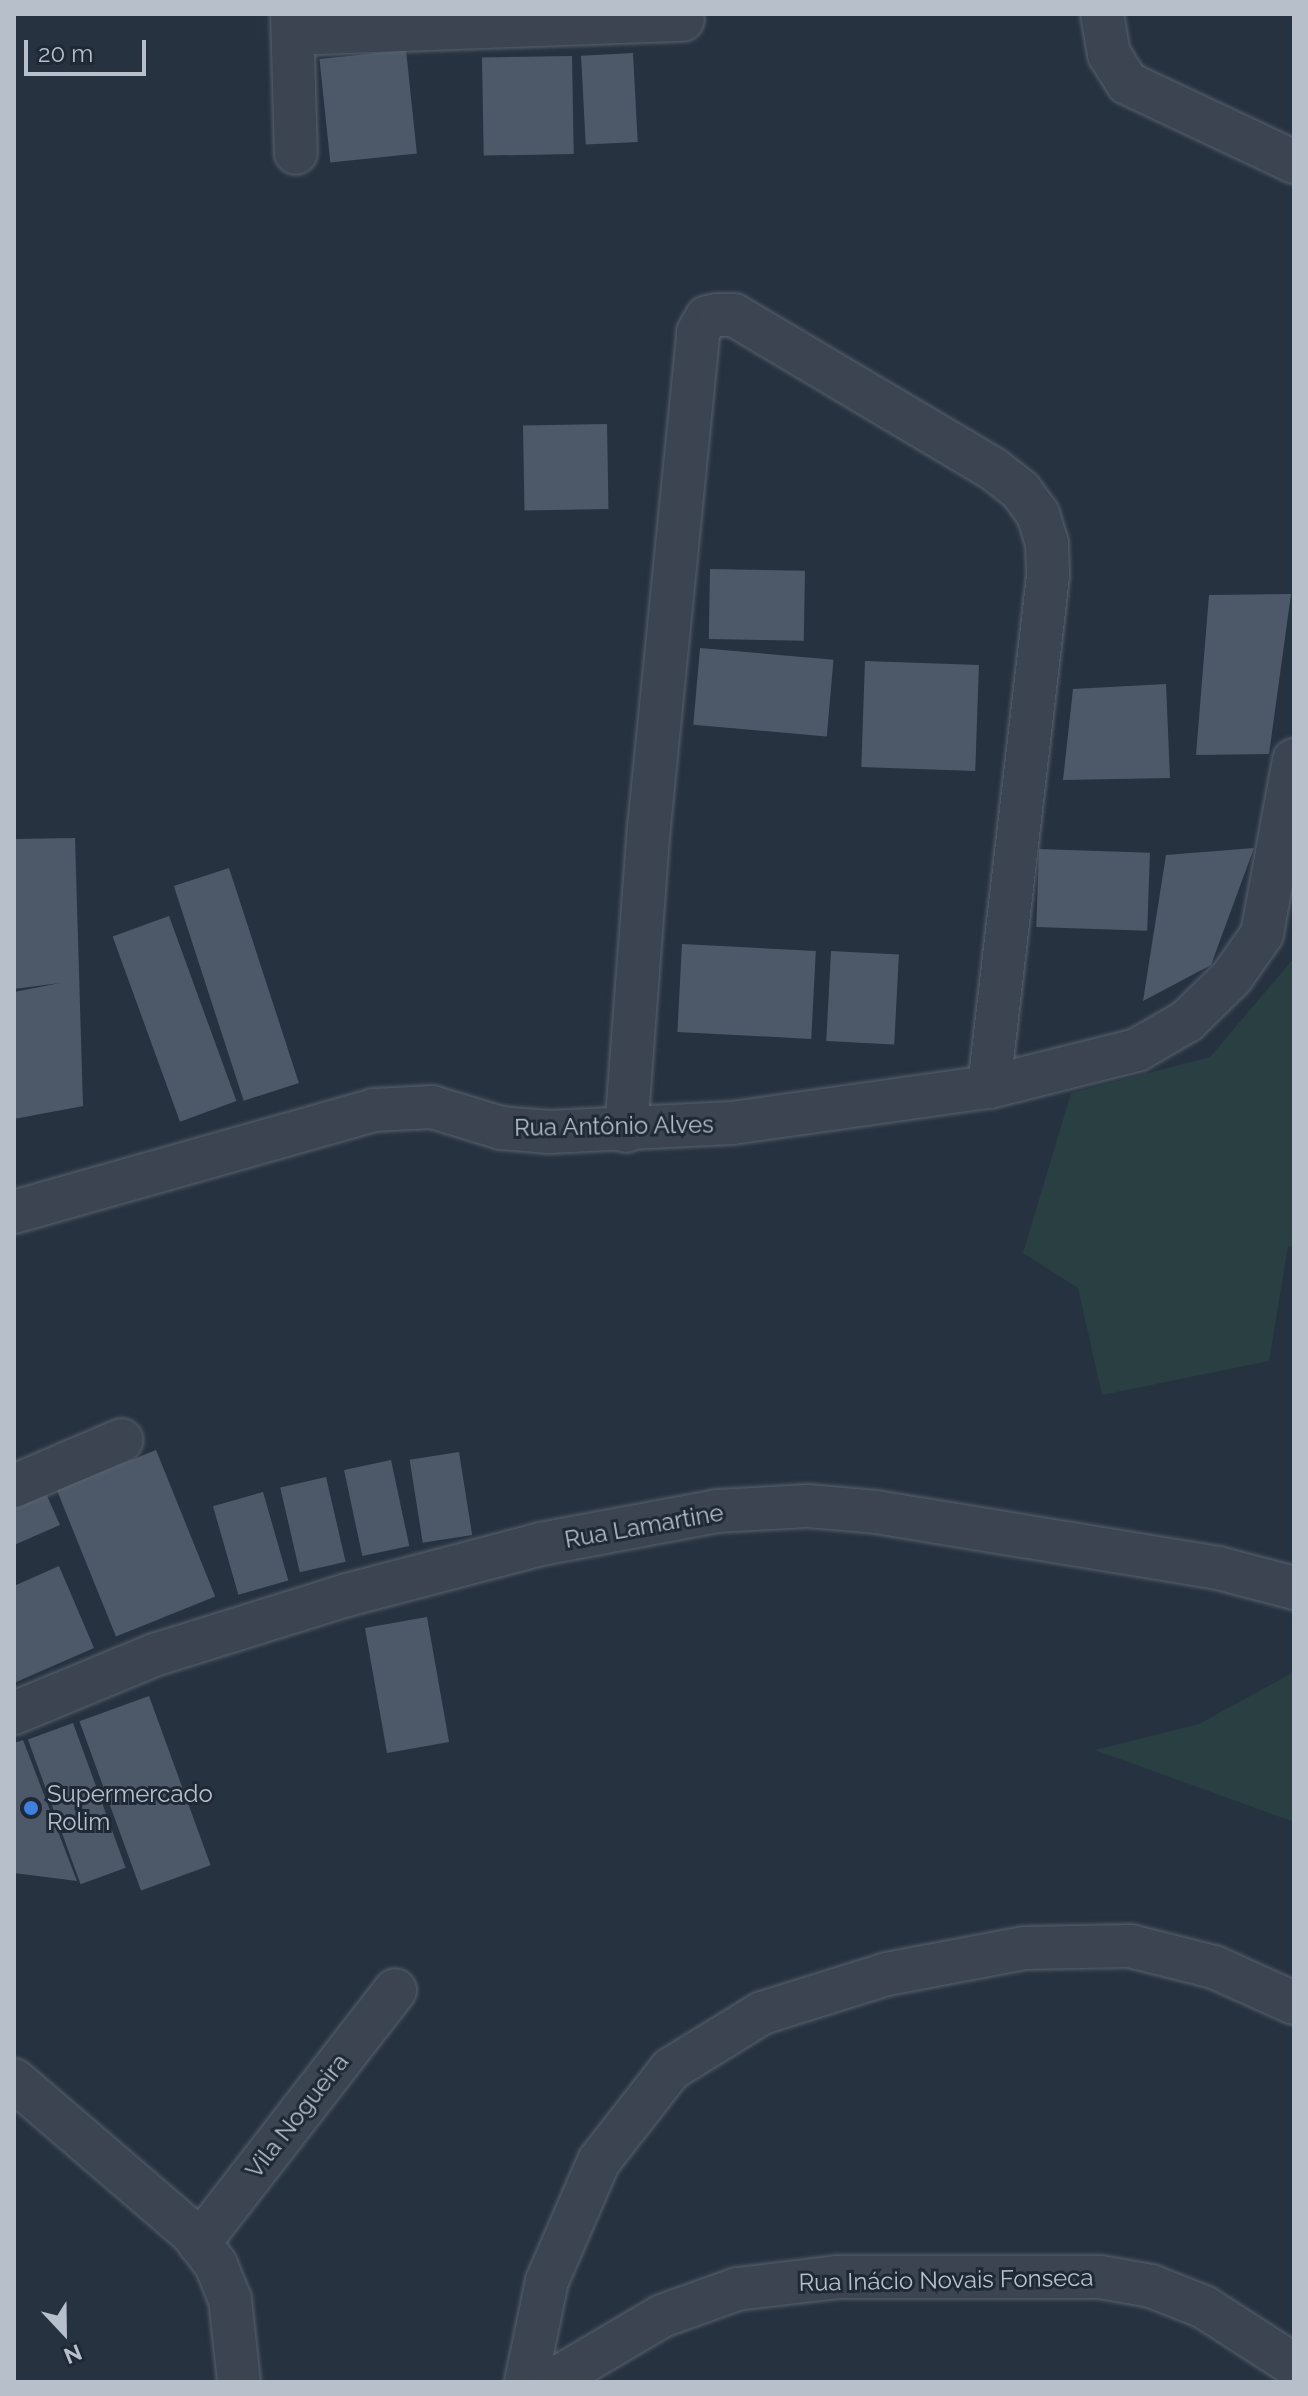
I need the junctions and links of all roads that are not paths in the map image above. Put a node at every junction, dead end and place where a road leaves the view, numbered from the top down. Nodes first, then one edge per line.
1 (1102, 14) edge
2 (683, 20) dead end
3 (293, 24) edge
4 (296, 153) dead end
5 (1294, 162) edge
6 (1294, 760) edge
7 (989, 1087) junction
8 (626, 1131) junction
9 (14, 1212) edge
10 (122, 1440) dead end
11 (14, 1486) edge
12 (1294, 1588) edge
13 (14, 1713) edge
14 (395, 1990) dead end
15 (1294, 2003) edge
16 (14, 2080) edge
17 (199, 2243) junction
18 (1294, 2365) edge
19 (239, 2382) edge
20 (526, 2382) edge
21 (550, 2382) edge

1 - 5 street
2 - 3 street
3 - 4 street
6 - 7 street, Rua Antônio Alves
7 - 8 street, Rua Antônio Alves
7 - 8 street
8 - 9 street, Rua Antônio Alves
10 - 11 street
12 - 13 street, Rua Lamartine
14 - 17 street, Vila Nogueira
15 - 20 street
16 - 17 street
17 - 19 street
18 - 21 street, Rua Inácio Novais Fonseca

